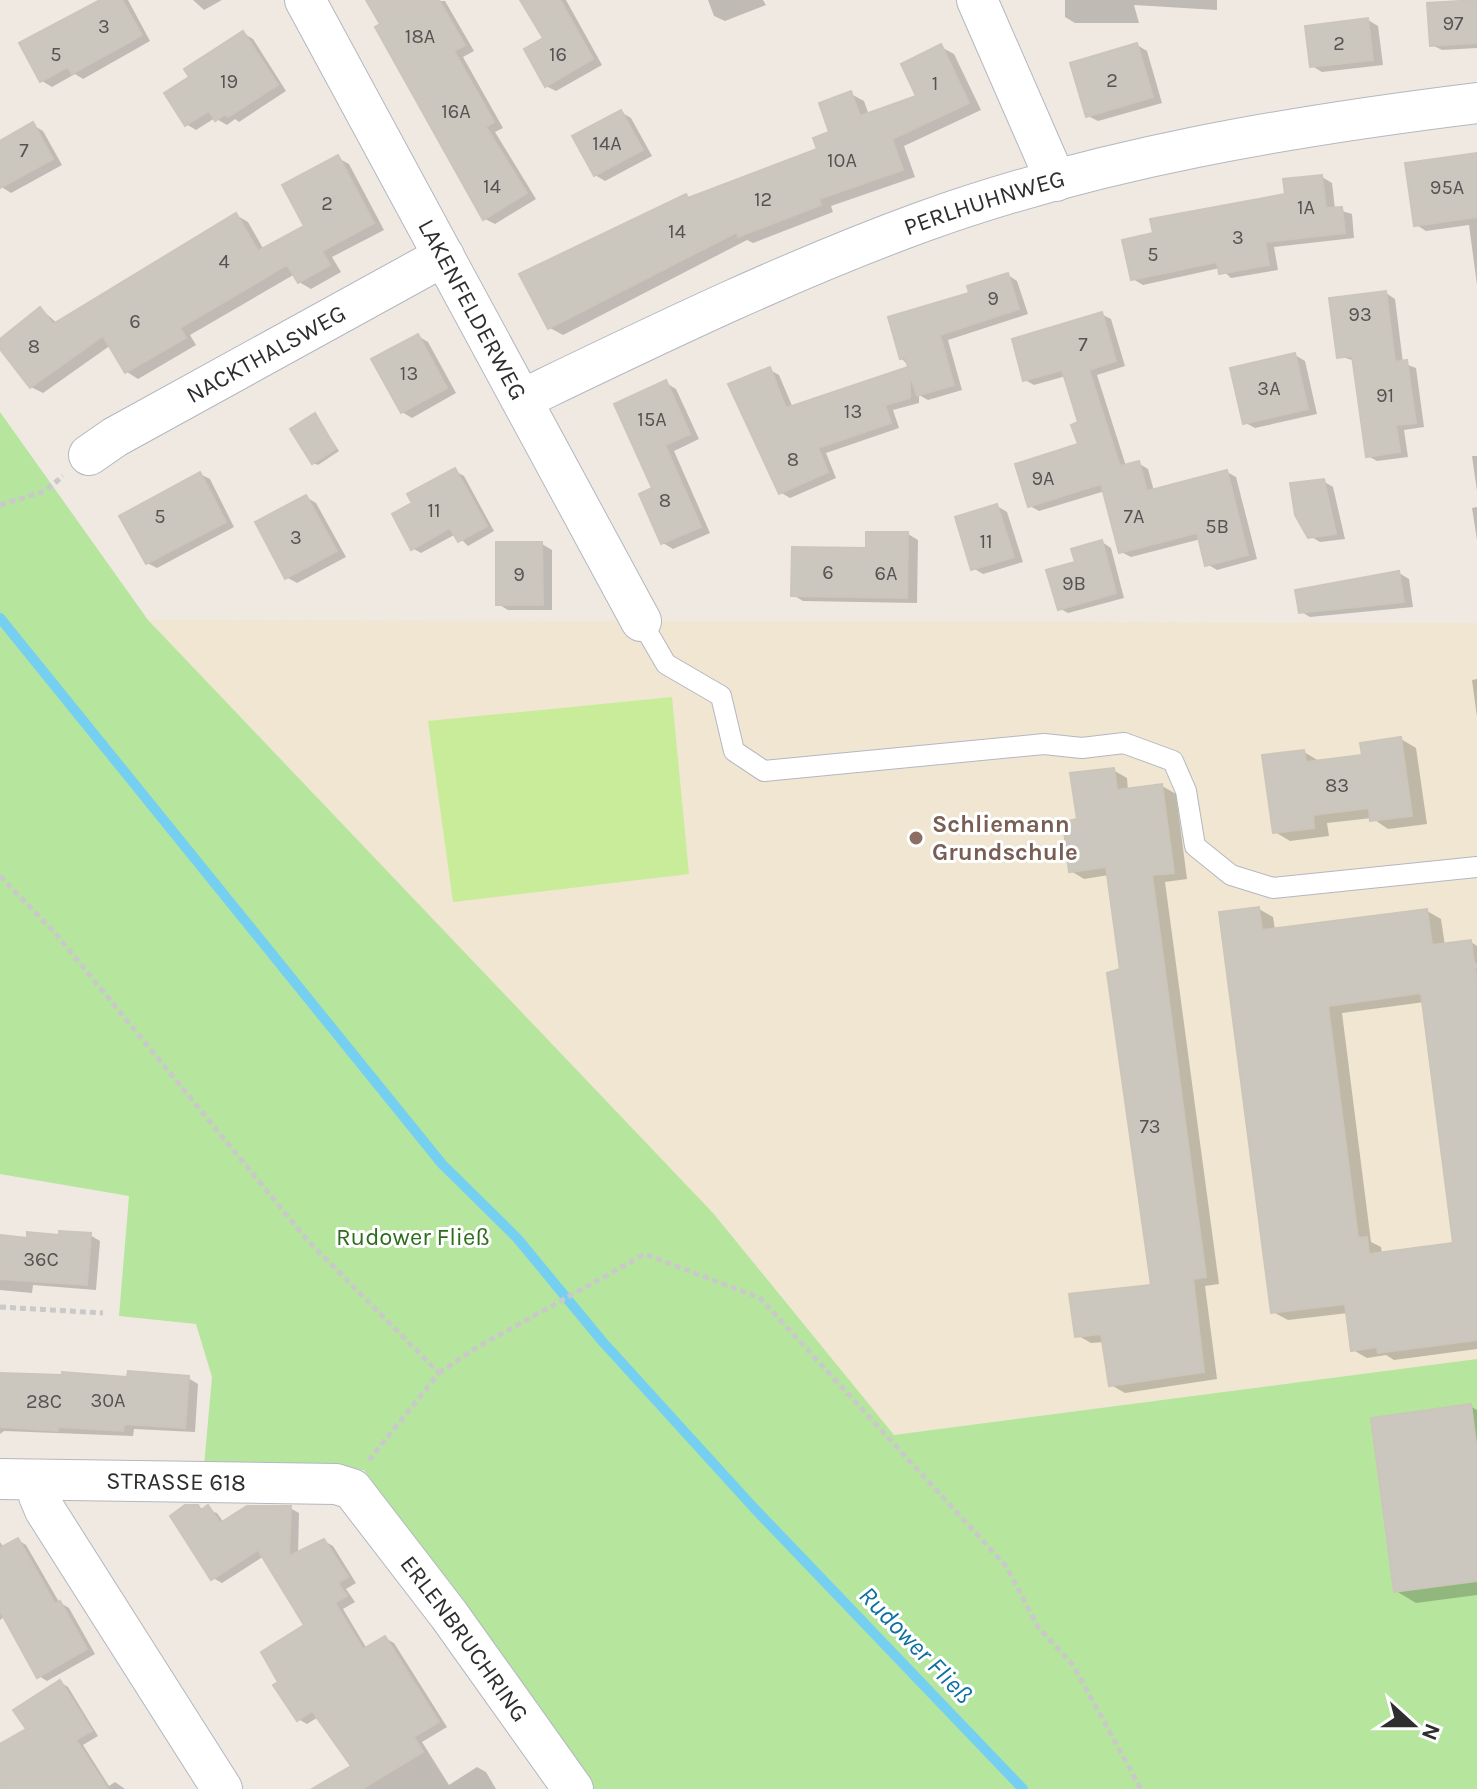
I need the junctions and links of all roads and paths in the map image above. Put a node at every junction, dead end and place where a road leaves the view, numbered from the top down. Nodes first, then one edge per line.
1 (305, 0) edge
2 (977, 0) edge
3 (1477, 103) edge
4 (1056, 181) junction
5 (444, 256) junction
6 (523, 399) junction
7 (89, 455) dead end
8 (45, 491) dead end
9 (0, 505) edge
10 (641, 621) joint
11 (1477, 867) edge
12 (0, 876) edge
13 (0, 1307) edge
14 (103, 1313) dead end
15 (439, 1373) junction
16 (19, 1479) edge
17 (352, 1489) junction
18 (222, 1789) edge
19 (573, 1789) edge
20 (1141, 1789) edge

1 - 5 street, LAKENFELDERWEG
2 - 4 street
3 - 4 street, PERLHUHNWEG
4 - 6 street, PERLHUHNWEG
5 - 6 street, LAKENFELDERWEG
5 - 7 street, NACKTHALSWEG
6 - 10 street, LAKENFELDERWEG
8 - 9 path
10 - 11 lane
12 - 15 path
13 - 14 path
15 - 17 path
15 - 20 path
16 - 17 street, STRASSE 618
16 - 18 street
17 - 19 street, ERLENBRUCHRING

